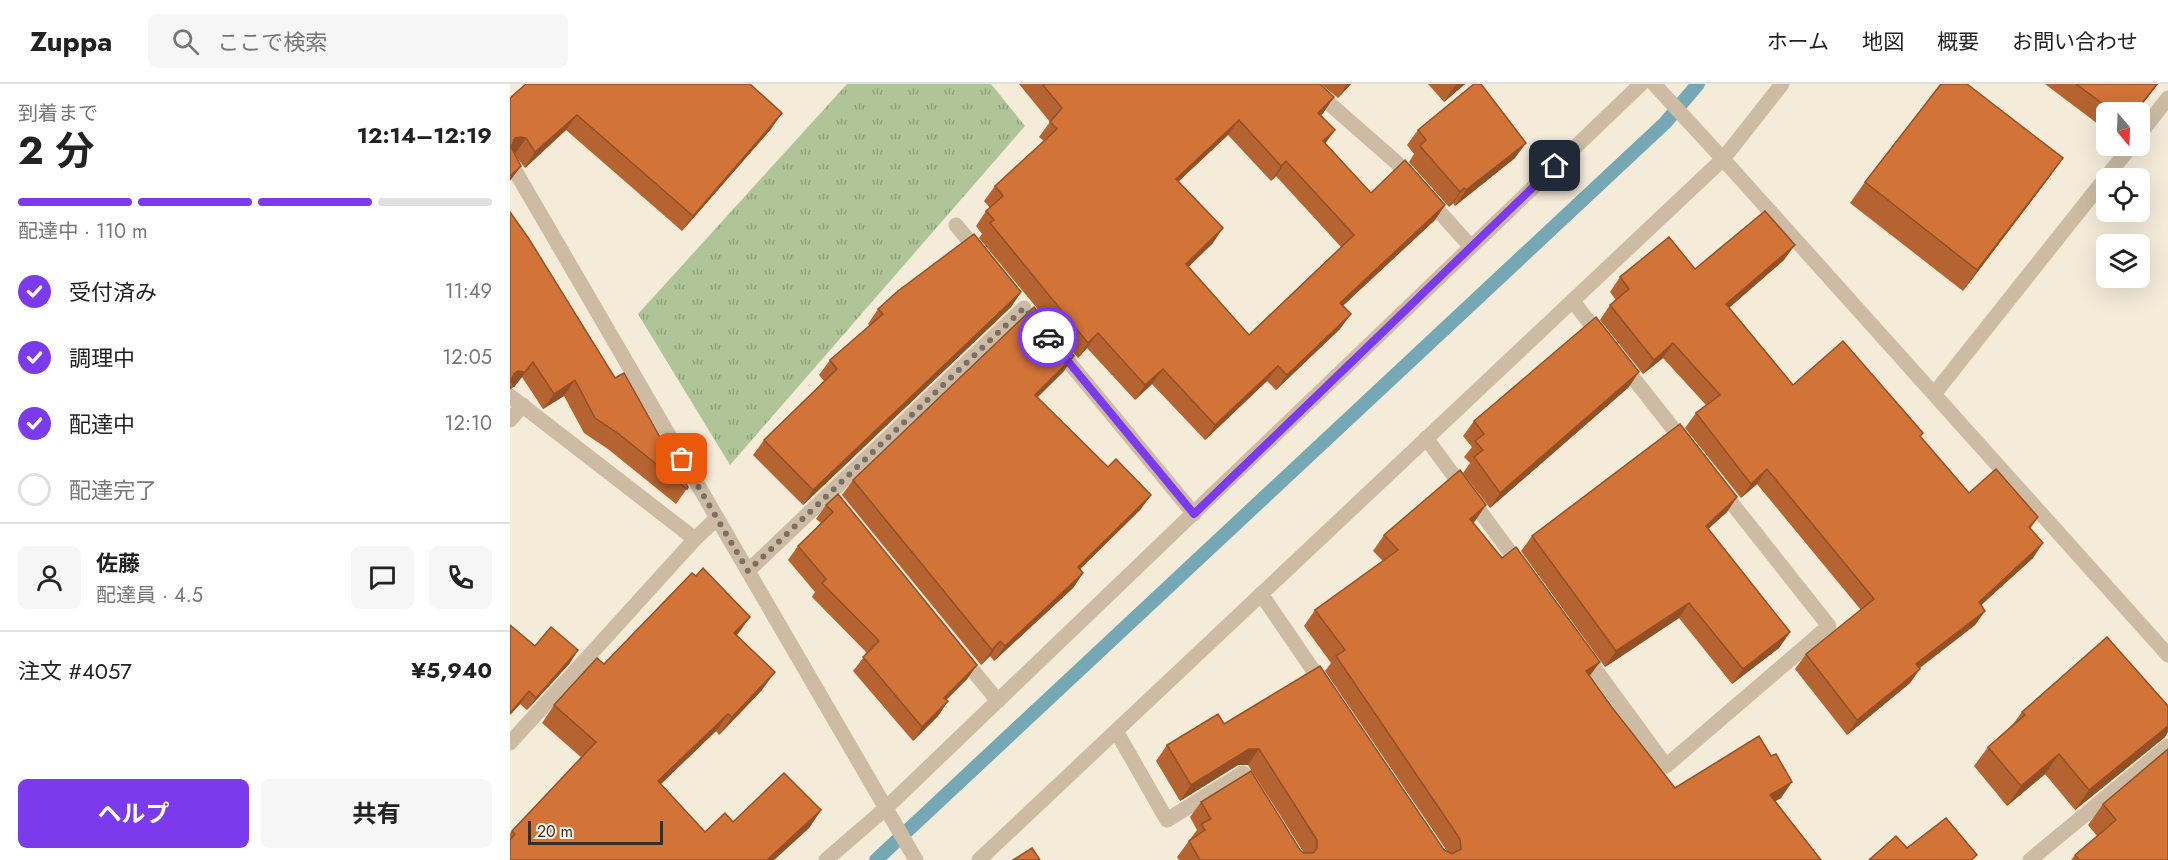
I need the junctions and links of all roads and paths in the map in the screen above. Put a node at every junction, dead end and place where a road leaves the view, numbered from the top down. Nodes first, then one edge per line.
1 (1307, 84) edge
2 (1641, 84) edge
3 (1654, 84) edge
4 (1782, 84) edge
5 (2168, 98) edge
6 (2150, 121) edge
7 (2123, 156) edge
8 (1723, 159) junction
9 (510, 162) edge
10 (956, 225) dead end
11 (1471, 247) junction
12 (990, 267) edge
13 (1573, 301) junction
14 (1024, 309) dead end
15 (1046, 335) edge
16 (1934, 394) junction
17 (516, 400) edge
18 (510, 420) edge
19 (1426, 438) junction
20 (1697, 459) edge
21 (1712, 478) edge
22 (1194, 514) junction
23 (717, 518) junction
24 (695, 539) junction
25 (748, 571) junction
26 (1532, 583) edge
27 (1262, 594) junction
28 (1575, 641) edge
29 (954, 647) edge
30 (2168, 655) edge
31 (998, 701) junction
32 (1335, 702) edge
33 (1116, 731) junction
34 (510, 743) edge
35 (2168, 746) edge
36 (1261, 802) edge
37 (886, 808) junction
38 (826, 860) edge
39 (916, 860) edge
40 (979, 860) edge
41 (2030, 860) edge

1 - 11 street
2 - 11 street
3 - 8 street
4 - 8 street
5 - 6 street
7 - 16 street
8 - 13 street
8 - 16 street
9 - 23 street
10 - 12 street
11 - 22 street
13 - 19 street
13 - 20 street
14 - 25 street
15 - 22 street
16 - 30 street
17 - 18 street
17 - 24 street
19 - 26 street
19 - 27 street
21 - 28 street
22 - 31 street
23 - 24 street
23 - 25 street
24 - 34 street
25 - 37 street
27 - 32 street
27 - 33 street
29 - 31 street
31 - 37 street
33 - 36 street
33 - 40 street
35 - 41 street
37 - 38 street
37 - 39 street

